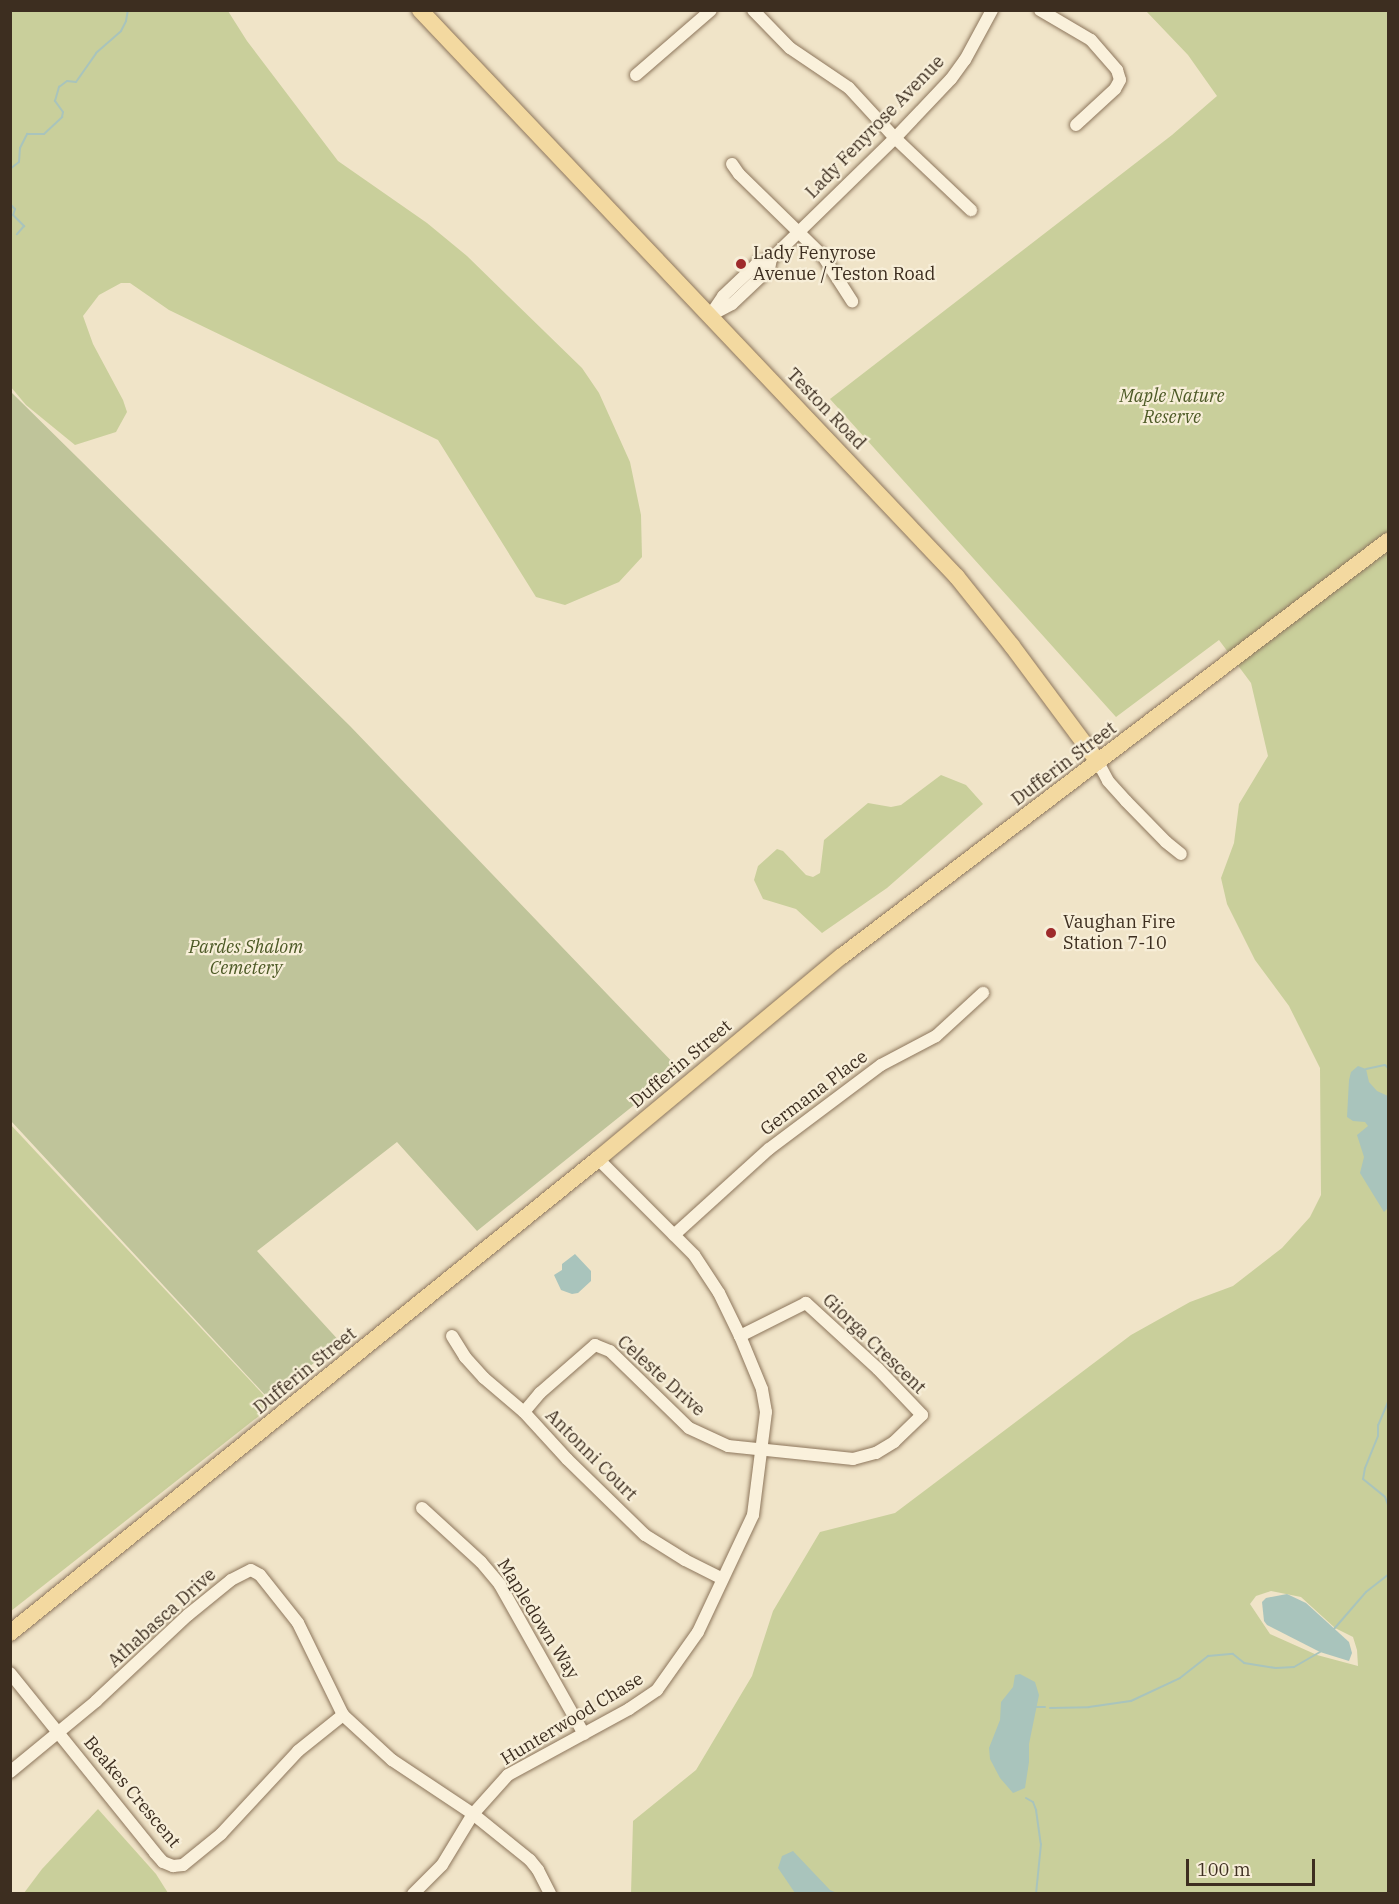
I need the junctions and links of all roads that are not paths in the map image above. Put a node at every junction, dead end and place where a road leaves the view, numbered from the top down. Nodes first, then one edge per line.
1 (420, 10) edge
2 (711, 10) edge
3 (753, 10) edge
4 (992, 10) edge
5 (1040, 10) edge
6 (636, 75) dead end
7 (1076, 125) dead end
8 (895, 138) junction
9 (732, 164) dead end
10 (971, 210) dead end
11 (797, 232) junction
12 (852, 301) dead end
13 (709, 317) junction
14 (1389, 541) edge
15 (1098, 762) junction
16 (1181, 854) dead end
17 (983, 993) dead end
18 (598, 1159) junction
19 (674, 1235) junction
20 (452, 1336) dead end
21 (740, 1336) junction
22 (524, 1412) junction
23 (762, 1450) junction
24 (422, 1508) dead end
25 (723, 1579) junction
26 (10, 1633) edge
27 (10, 1673) edge
28 (343, 1715) junction
29 (58, 1731) junction
30 (584, 1734) junction
31 (10, 1772) edge
32 (473, 1814) junction
33 (413, 1893) edge
34 (550, 1893) edge

1 - 13 main road, Teston Road
2 - 6 street
3 - 8 street
4 - 8 street, Lady Fenyrose Avenue
5 - 7 street
8 - 10 street
8 - 11 street, Lady Fenyrose Avenue
9 - 11 street
11 - 12 street
11 - 13 street, Lady Fenyrose Avenue
13 - 15 main road, Teston Road
14 - 15 main road, Dufferin Street
15 - 16 street, Teston Road
15 - 18 main road, Dufferin Street
17 - 19 street, Germana Place
18 - 19 street, Hunterwood Chase
18 - 26 main road, Dufferin Street
19 - 21 street, Hunterwood Chase
20 - 22 street, Antonni Court
21 - 23 street, Hunterwood Chase
21 - 23 street, Giorga Crescent
22 - 23 street, Celeste Drive
22 - 25 street, Antonni Court
23 - 25 street, Hunterwood Chase
24 - 30 street, Mapledown Way
25 - 30 street, Hunterwood Chase
27 - 29 street, Beakes Crescent
28 - 29 street, Beakes Crescent
28 - 29 street, Athabasca Drive
28 - 32 street, Athabasca Drive
29 - 31 street
30 - 32 street, Hunterwood Chase
32 - 33 street, Hunterwood Chase
32 - 34 street, Athabasca Drive

